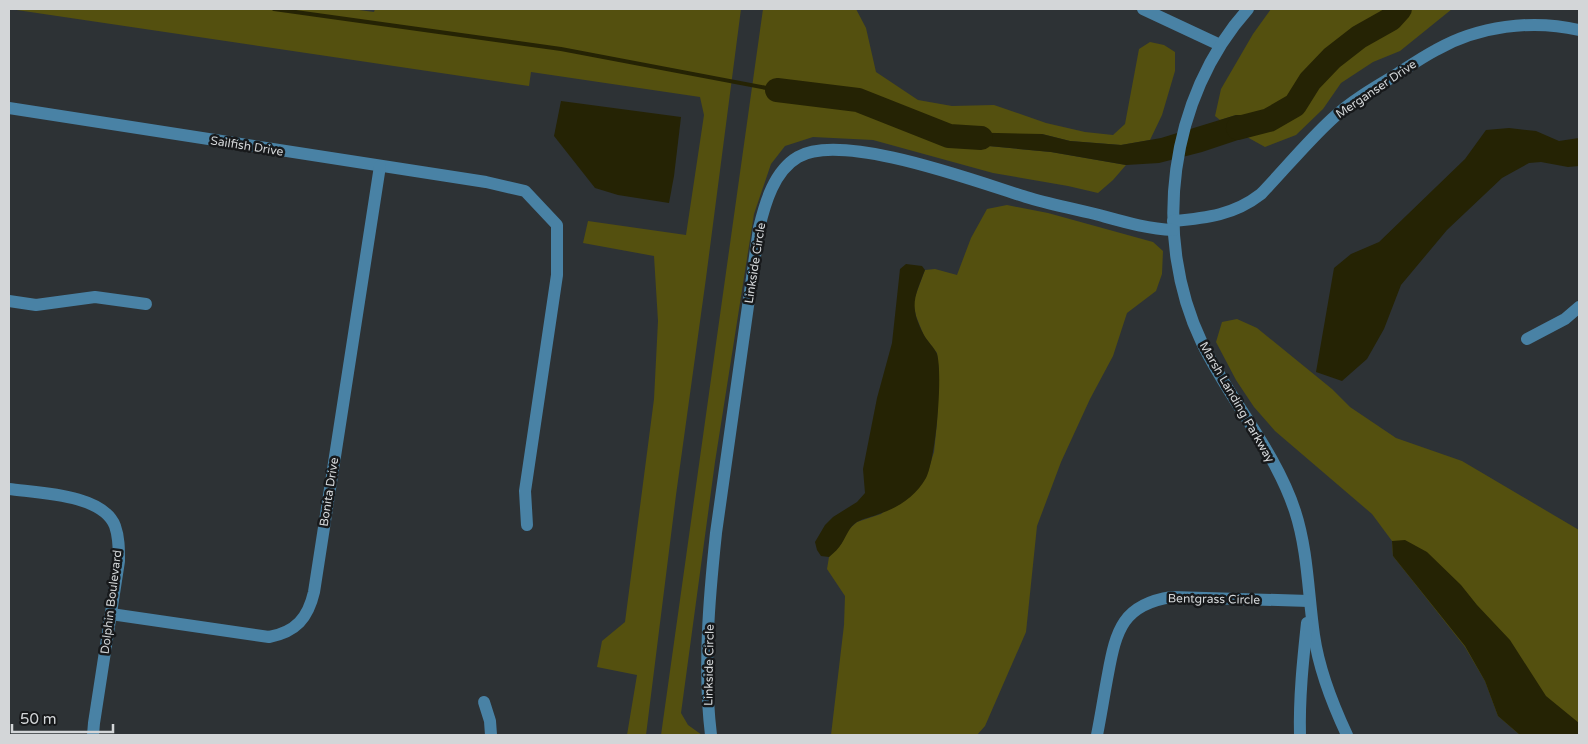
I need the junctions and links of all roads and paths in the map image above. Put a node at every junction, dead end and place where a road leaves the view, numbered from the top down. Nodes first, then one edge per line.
1 (1143, 9) edge
2 (1248, 9) edge
3 (1579, 30) edge
4 (1220, 45) junction
5 (9, 108) edge
6 (380, 166) junction
7 (1173, 225) junction
8 (9, 301) edge
9 (146, 304) dead end
10 (1579, 308) edge
11 (1527, 339) dead end
12 (9, 489) edge
13 (527, 525) dead end
14 (1310, 601) junction
15 (111, 614) junction
16 (484, 702) dead end
17 (94, 735) edge
18 (491, 735) edge
19 (711, 735) edge
20 (1097, 735) edge
21 (1300, 735) edge
22 (1347, 735) edge

1 - 4 street
2 - 4 street, Marsh Landing Parkway
3 - 7 street, Merganser Drive
4 - 7 street, Marsh Landing Parkway
5 - 6 street, Sailfish Drive
6 - 13 street, Sailfish Drive
6 - 15 street, Bonita Drive
7 - 14 street, Marsh Landing Parkway
7 - 19 street, Linkside Circle
8 - 9 street
10 - 11 street
12 - 15 street, Dolphin Boulevard
14 - 20 street, Bentgrass Circle
14 - 21 street, Marsh Landing Parkway
14 - 22 street, Marsh Landing Parkway
15 - 17 street, Dolphin Boulevard
16 - 18 street

